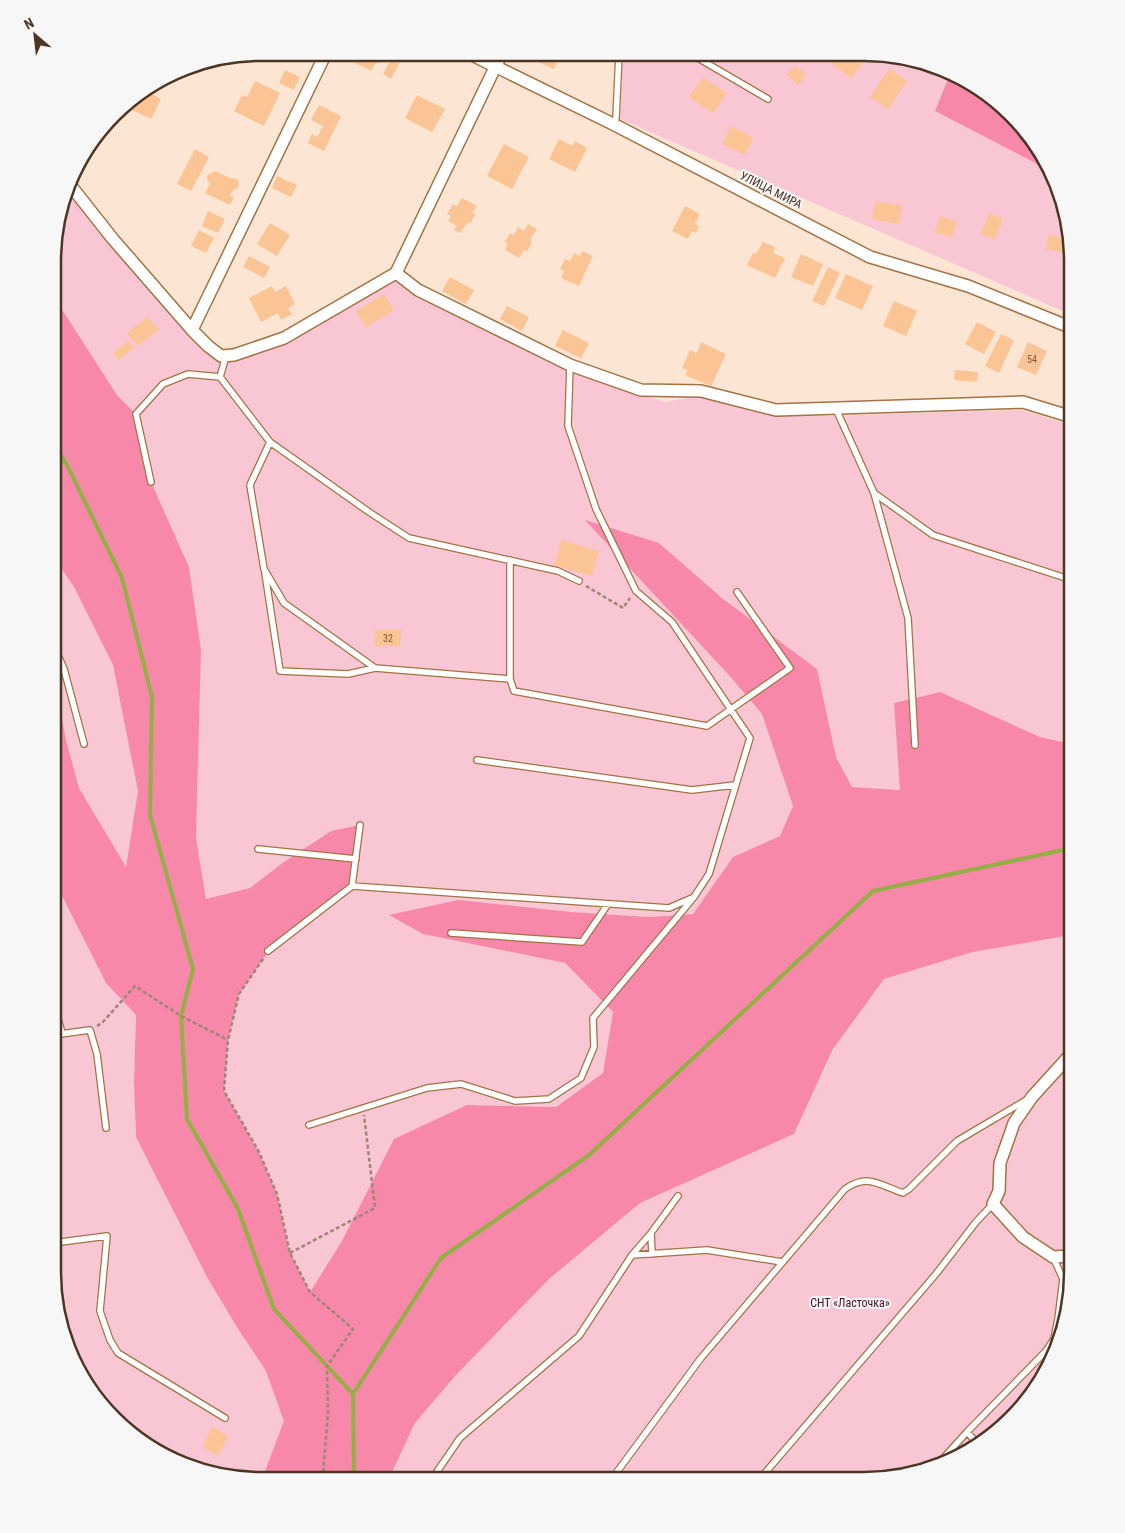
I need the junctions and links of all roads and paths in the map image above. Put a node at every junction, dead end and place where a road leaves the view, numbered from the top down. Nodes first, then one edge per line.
1 (322, 61) edge
2 (483, 61) edge
3 (499, 61) edge
4 (620, 61) edge
5 (703, 61) edge
6 (496, 68) junction
7 (768, 99) dead end
8 (613, 124) junction
9 (75, 191) edge
10 (396, 273) junction
11 (1064, 325) edge
12 (192, 330) junction
13 (226, 356) junction
14 (570, 365) junction
15 (220, 377) junction
16 (836, 409) junction
17 (1064, 415) edge
18 (270, 442) junction
19 (151, 482) dead end
20 (874, 493) junction
21 (510, 560) junction
22 (264, 569) junction
23 (1064, 577) edge
24 (579, 581) joint
25 (636, 591) junction
26 (737, 592) dead end
27 (61, 662) edge
28 (375, 668) junction
29 (510, 679) junction
30 (730, 708) junction
31 (84, 744) dead end
32 (915, 745) dead end
33 (477, 760) dead end
34 (736, 785) junction
35 (360, 825) dead end
36 (258, 849) dead end
37 (356, 859) junction
38 (352, 886) junction
39 (694, 897) junction
40 (608, 904) junction
41 (451, 933) dead end
42 (268, 952) joint
43 (61, 1030) edge
44 (90, 1030) junction
45 (62, 1033) joint
46 (228, 1040) junction
47 (1064, 1062) edge
48 (1032, 1097) junction
49 (364, 1108) junction
50 (309, 1125) dead end
51 (106, 1128) dead end
52 (678, 1196) dead end
53 (993, 1204) junction
54 (651, 1233) junction
55 (61, 1241) edge
56 (290, 1253) junction
57 (652, 1254) junction
58 (632, 1255) junction
59 (1064, 1256) edge
60 (1053, 1257) junction
61 (782, 1262) junction
62 (1058, 1318) edge
63 (1048, 1348) edge
64 (225, 1418) dead end
65 (967, 1432) junction
66 (973, 1439) edge
67 (949, 1452) edge
68 (324, 1472) edge
69 (437, 1472) edge
70 (617, 1472) edge
71 (766, 1472) edge

1 - 12 street
2 - 6 street, УЛИЦА МИРА
3 - 6 street
4 - 8 lane
5 - 7 lane
6 - 8 street, УЛИЦА МИРА
6 - 10 street
8 - 11 street, УЛИЦА МИРА
9 - 12 street
10 - 13 street
10 - 14 street
12 - 13 street
13 - 15 lane
14 - 16 street
14 - 25 lane
15 - 18 lane
15 - 19 lane
16 - 17 street
16 - 20 lane
18 - 21 lane
18 - 22 lane
20 - 23 lane
20 - 32 lane
21 - 24 lane
21 - 29 lane
22 - 28 lane
22 - 28 lane
24 - 25 path
25 - 30 lane
26 - 30 lane
27 - 31 lane
28 - 29 lane
29 - 30 lane
30 - 34 lane
33 - 34 lane
34 - 39 lane
35 - 37 lane
36 - 37 lane
37 - 38 lane
38 - 40 lane
38 - 42 lane
39 - 40 lane
39 - 49 lane
40 - 41 lane
42 - 46 path
43 - 45 lane
44 - 45 lane
44 - 46 path
44 - 51 lane
46 - 56 path
47 - 48 street
48 - 53 street
48 - 61 lane
49 - 50 lane
49 - 56 path
52 - 54 lane
53 - 60 street
53 - 71 lane
54 - 57 lane
54 - 58 lane
55 - 64 lane
56 - 68 path
57 - 58 lane
57 - 61 lane
58 - 69 lane
59 - 60 street
60 - 62 lane
61 - 70 lane
63 - 65 lane
65 - 66 lane
65 - 67 lane

